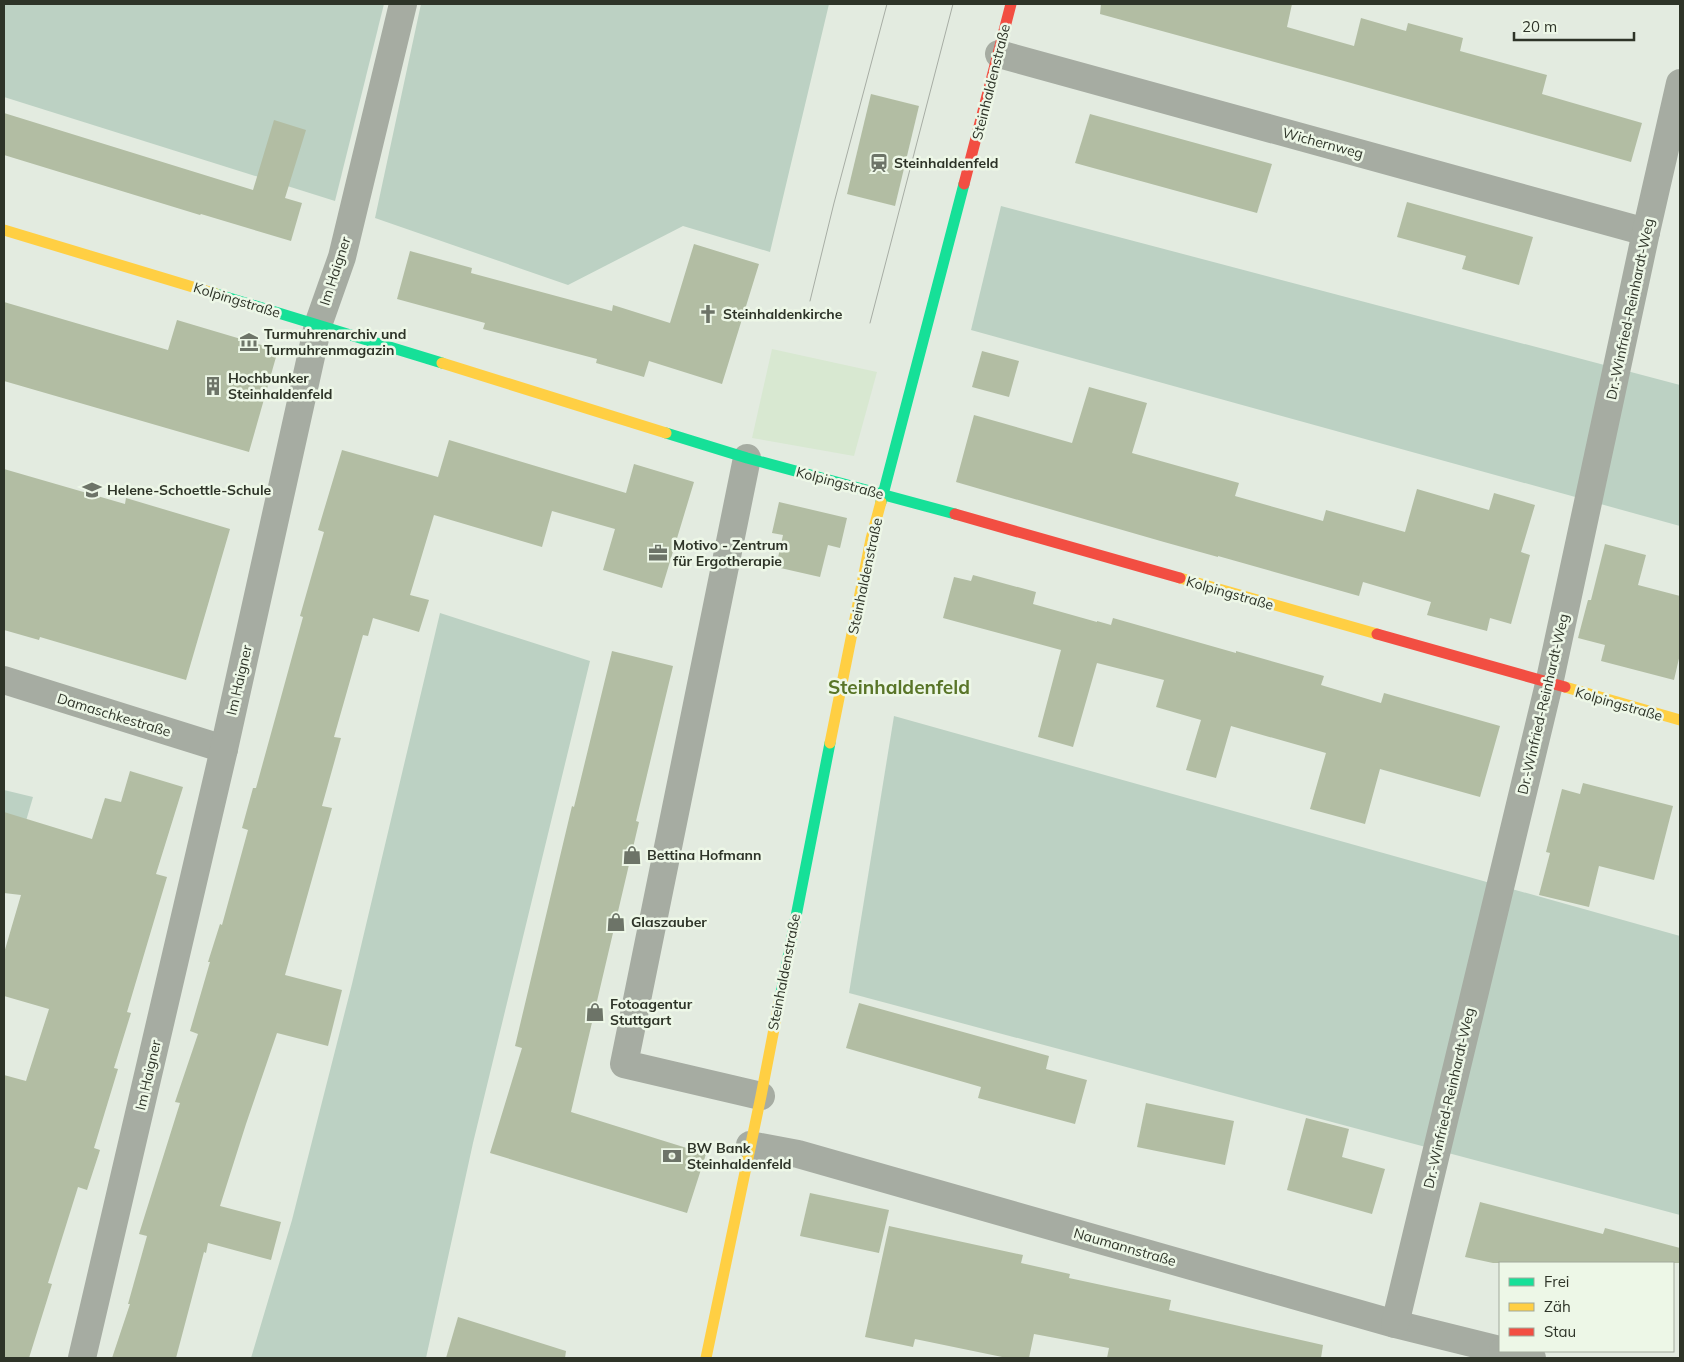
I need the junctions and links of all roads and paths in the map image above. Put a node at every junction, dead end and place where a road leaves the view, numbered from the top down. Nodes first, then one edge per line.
1 (403, 4) edge
2 (1011, 4) edge
3 (999, 54) junction
4 (1680, 83) edge
5 (4, 230) edge
6 (1646, 232) junction
7 (318, 325) junction
8 (747, 458) junction
9 (883, 494) junction
10 (4, 680) edge
11 (1549, 684) junction
12 (1680, 720) edge
13 (224, 749) junction
14 (760, 1096) junction
15 (750, 1145) junction
16 (1396, 1324) junction
17 (1499, 1350) edge
18 (1509, 1352) edge
19 (82, 1358) edge
20 (706, 1358) edge
21 (1532, 1358) edge

1 - 7 street, Im Haigner
2 - 3 street, Steinhaldenstraße
3 - 6 street, Wichernweg
3 - 9 street, Steinhaldenstraße
4 - 6 street, Dr.-Winfried-Reinhardt-Weg
5 - 7 street, Kolpingstraße
6 - 11 street, Dr.-Winfried-Reinhardt-Weg
7 - 8 street, Kolpingstraße
7 - 13 street, Im Haigner
8 - 9 street, Kolpingstraße
8 - 14 street
9 - 11 street, Kolpingstraße
9 - 14 street, Steinhaldenstraße
10 - 13 street, Damaschkestraße
11 - 12 street, Kolpingstraße
11 - 16 street, Dr.-Winfried-Reinhardt-Weg
13 - 19 street, Im Haigner
14 - 15 street, Steinhaldenstraße
15 - 16 street, Naumannstraße
15 - 20 street, Steinhaldenstraße
16 - 17 street, Naumannstraße
18 - 21 street, Naumannstraße

